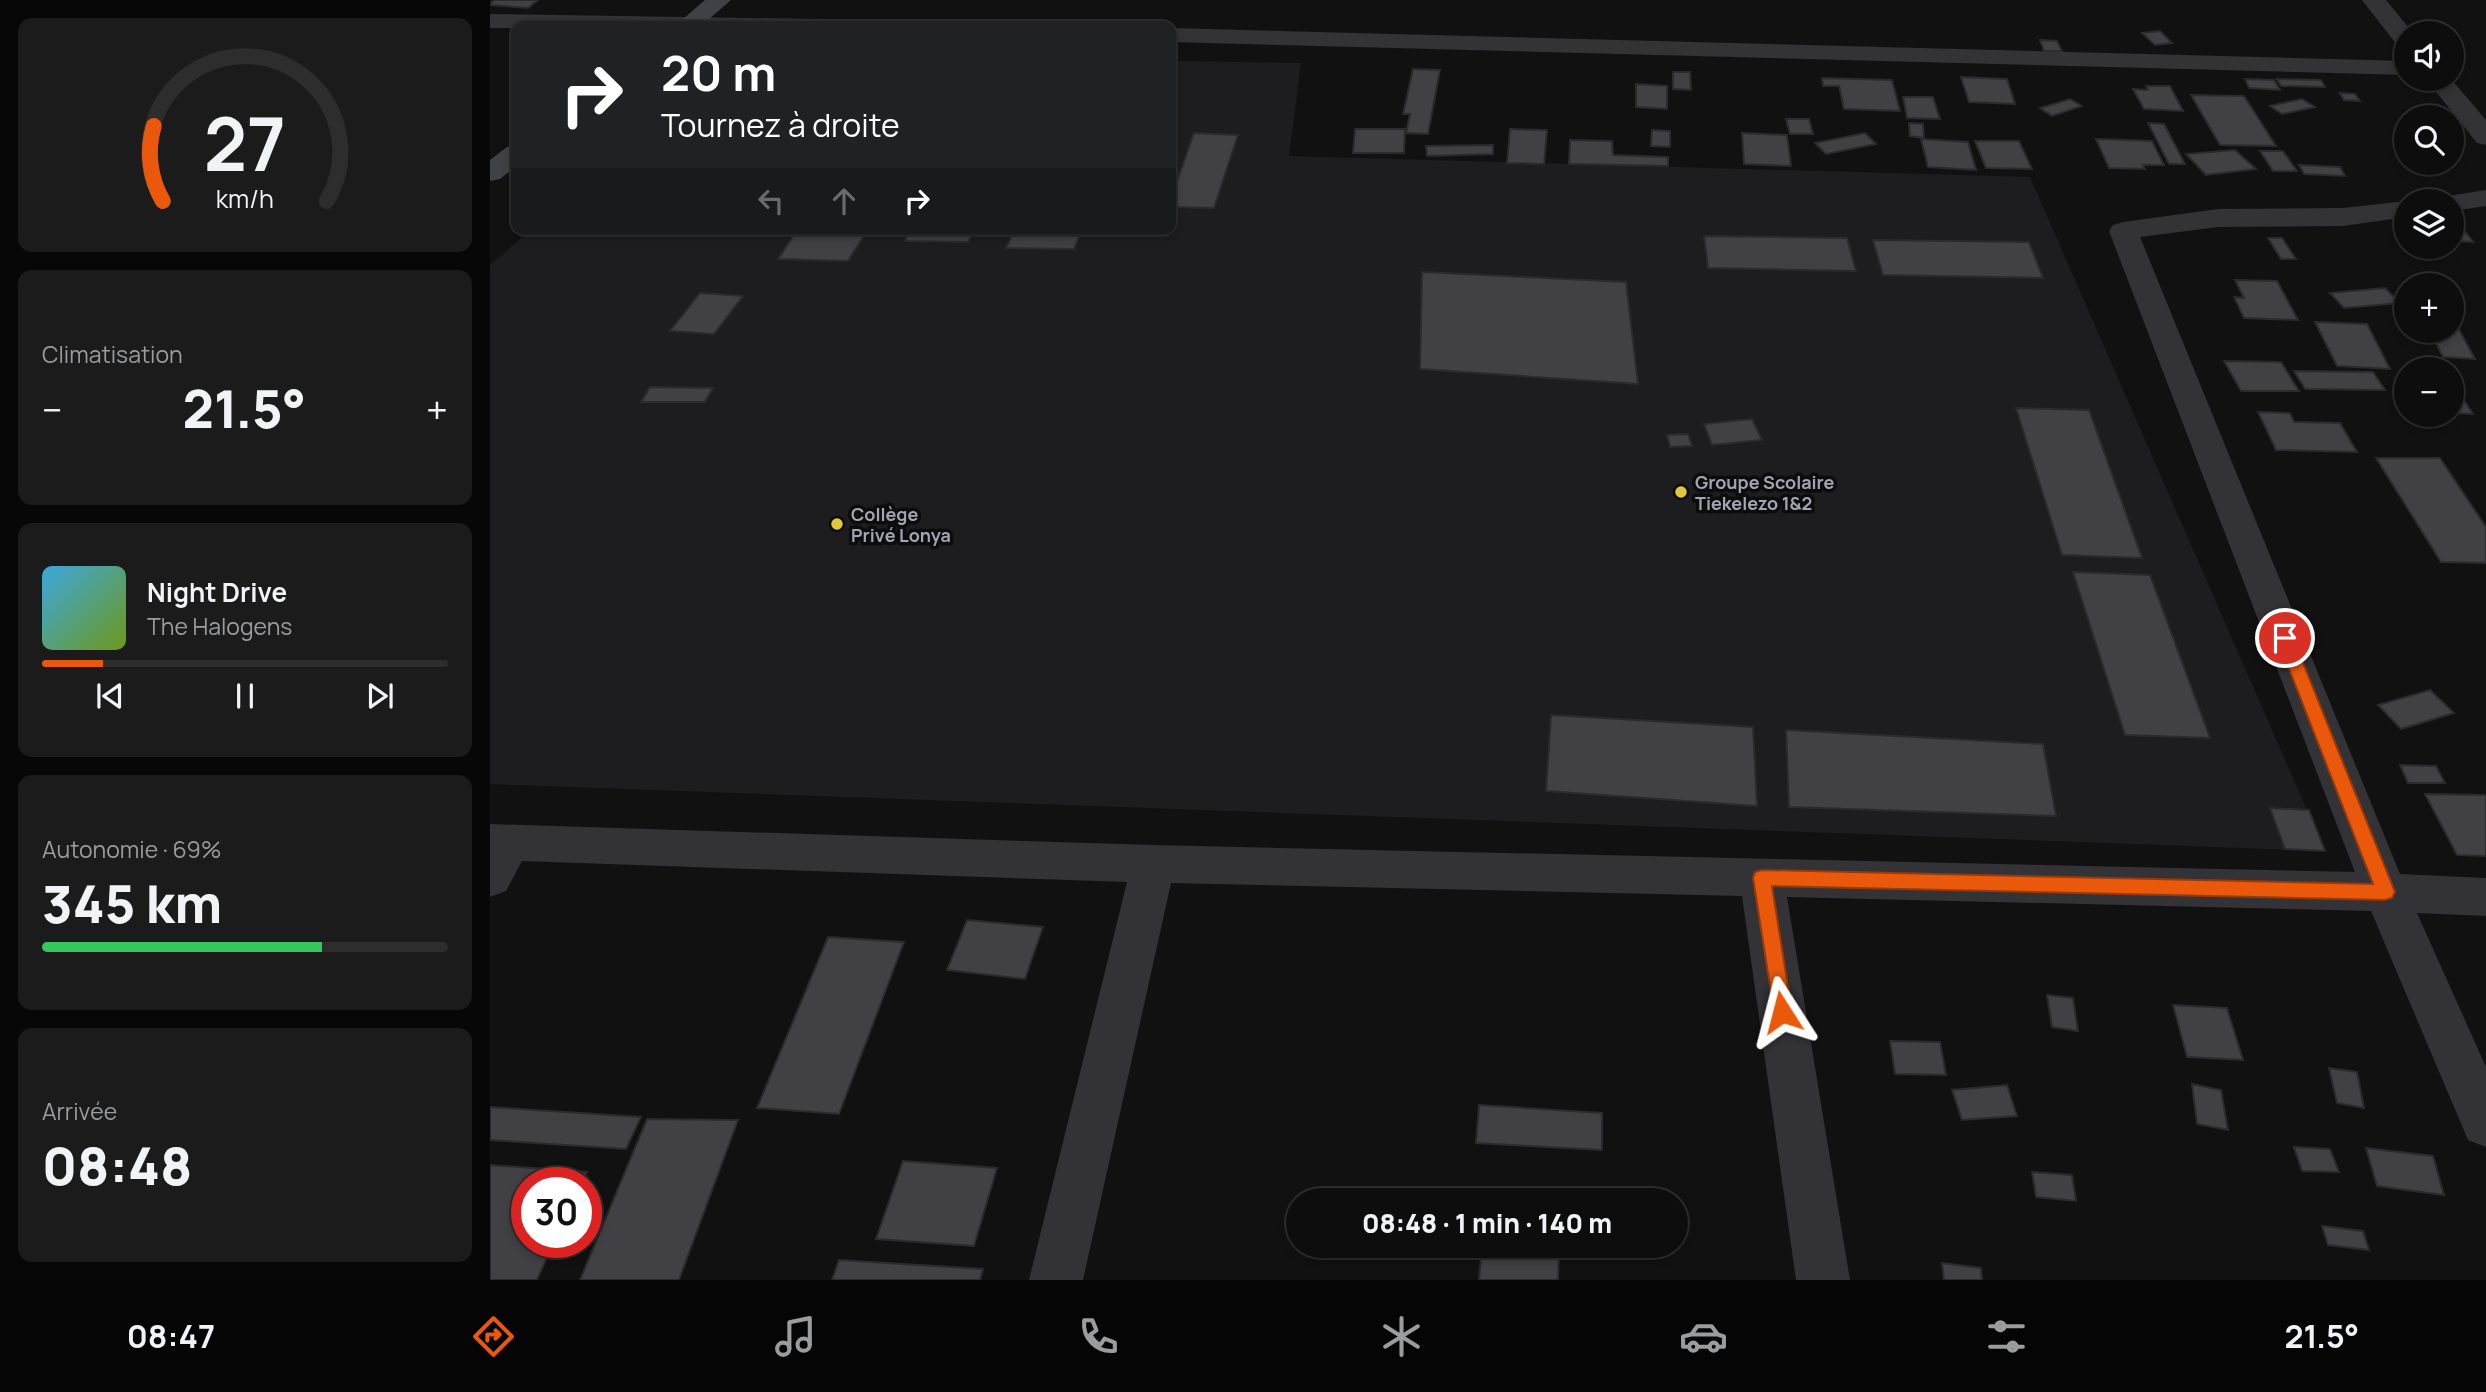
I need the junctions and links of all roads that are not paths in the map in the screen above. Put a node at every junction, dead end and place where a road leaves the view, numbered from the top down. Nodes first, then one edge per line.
1 (719, 0) edge
2 (2374, 0) edge
3 (490, 21) edge
4 (511, 21) edge
5 (693, 21) edge
6 (2394, 25) edge
7 (1176, 36) edge
8 (2394, 68) edge
9 (2448, 91) edge
10 (2486, 137) edge
11 (511, 157) edge
12 (490, 173) edge
13 (2486, 198) edge
14 (2464, 201) edge
15 (2394, 211) edge
16 (496, 854) edge
17 (1153, 863) junction
18 (1762, 878) junction
19 (2385, 892) junction
20 (2486, 897) edge
21 (2486, 1123) edge
22 (1056, 1280) edge
23 (1823, 1280) edge

1 - 5 main road
2 - 6 street
3 - 4 street
7 - 8 street
9 - 10 street
11 - 12 main road
13 - 14 street
15 - 19 street
16 - 17 street
17 - 18 street
17 - 22 street
18 - 19 street
18 - 23 street
19 - 20 street
19 - 21 street

